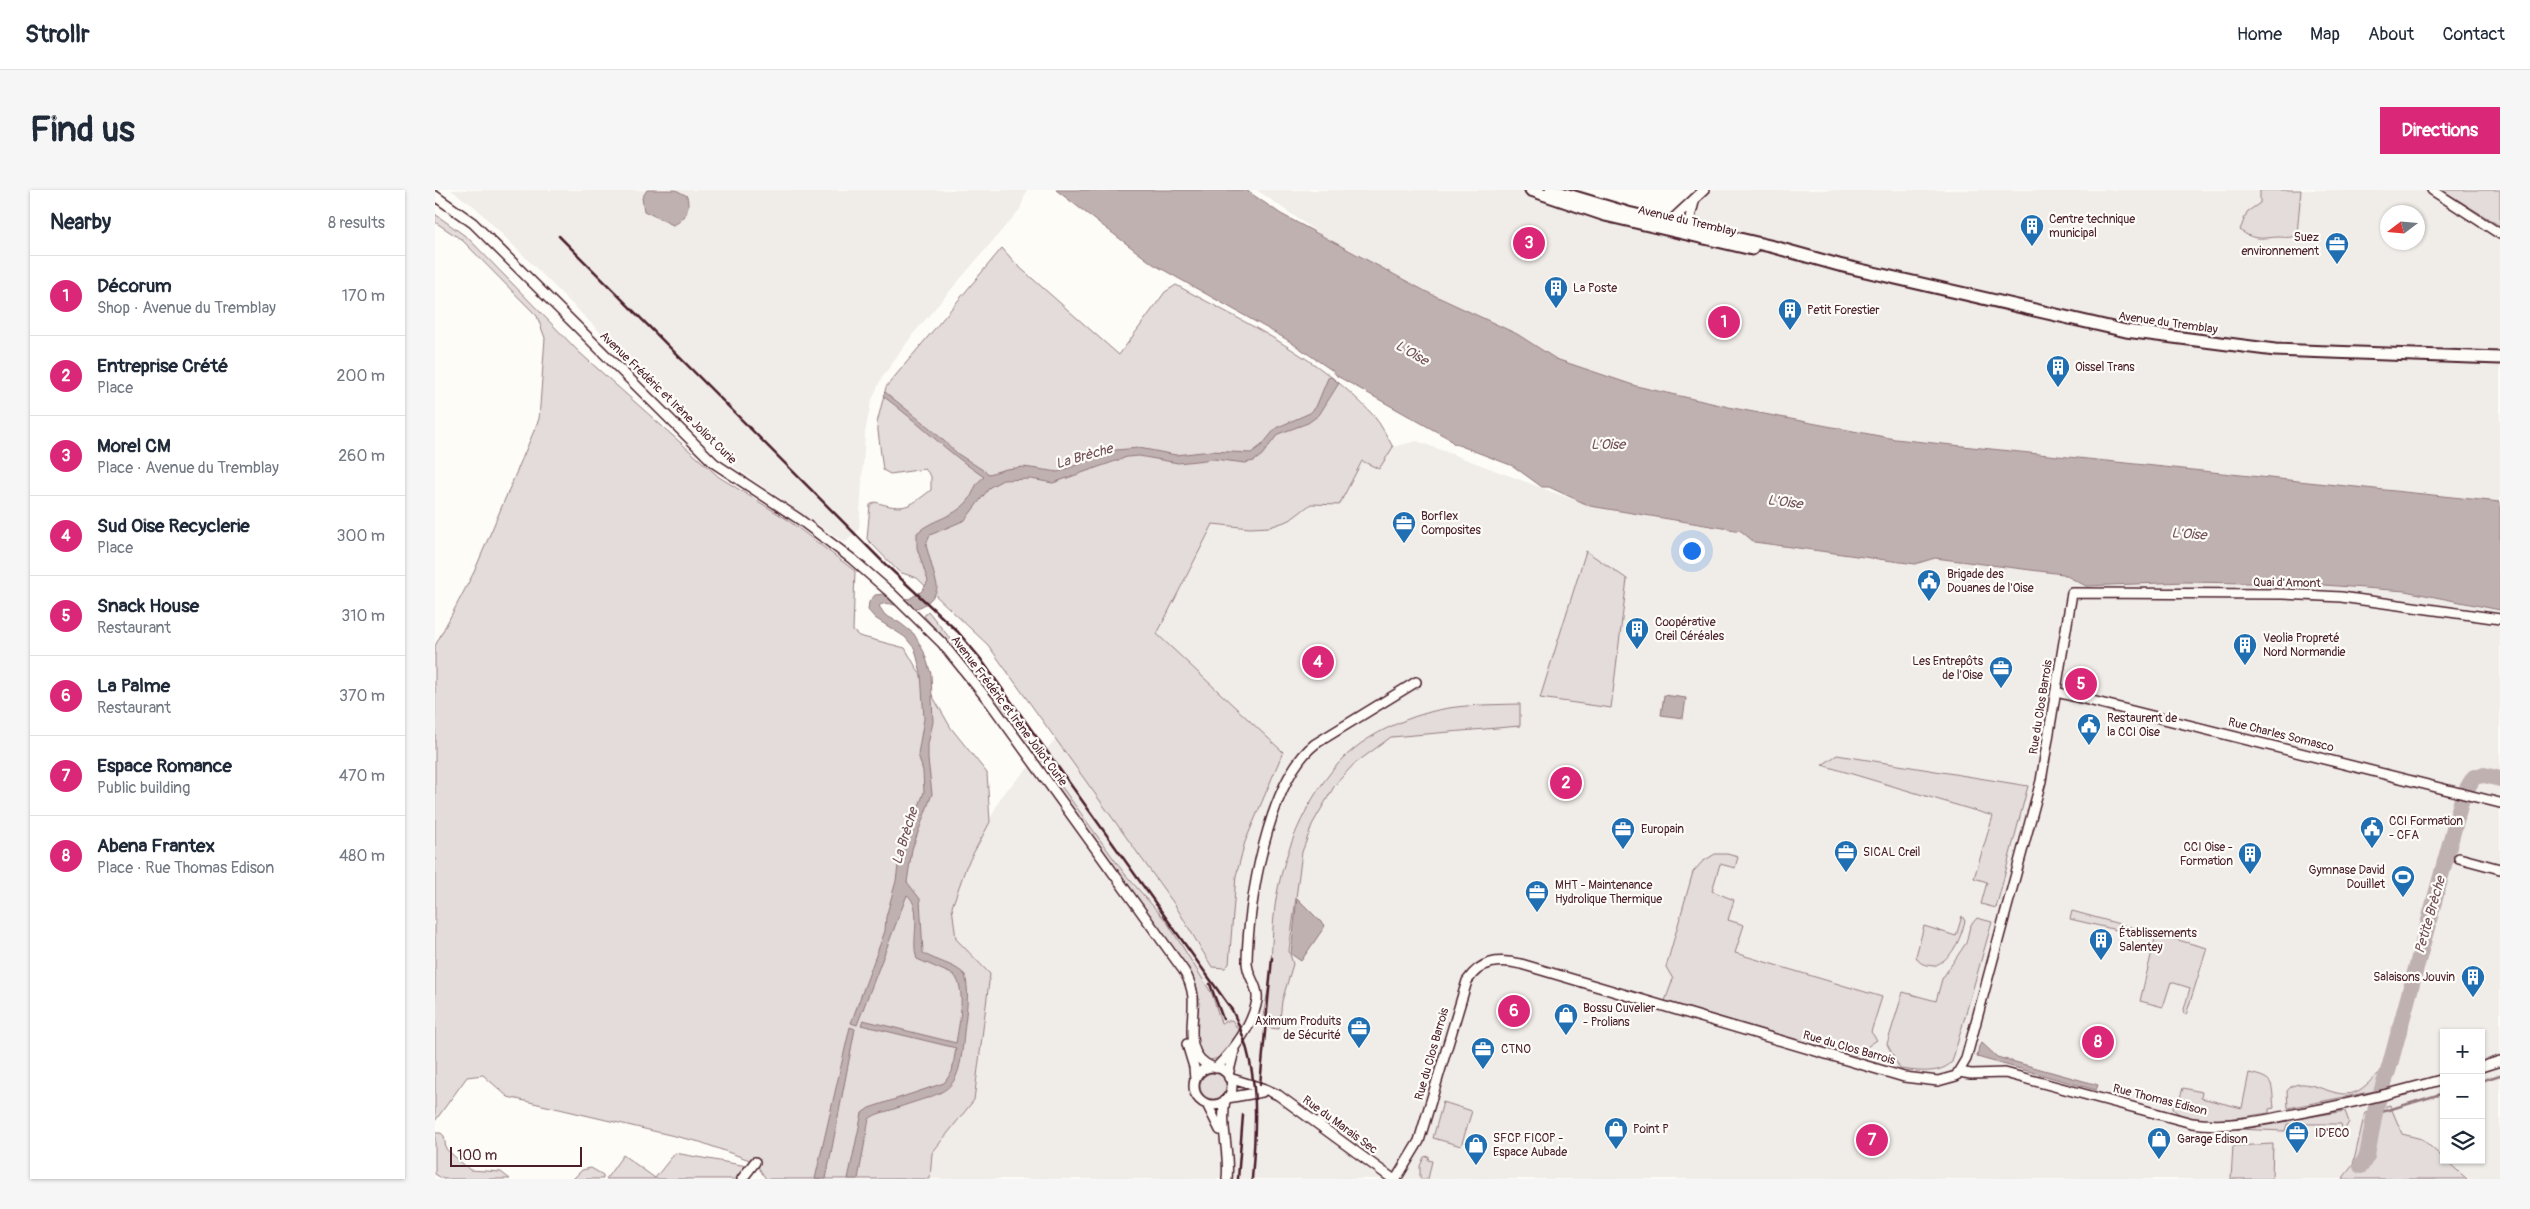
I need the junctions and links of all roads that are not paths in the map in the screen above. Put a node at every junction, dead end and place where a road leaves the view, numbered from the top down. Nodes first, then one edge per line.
1 (1531, 190) edge
2 (1551, 190) edge
3 (1704, 190) edge
4 (2432, 190) edge
5 (436, 193) edge
6 (1695, 200) junction
7 (1671, 224) junction
8 (1688, 227) junction
9 (2500, 234) edge
10 (2500, 358) edge
11 (2072, 593) joint
12 (2500, 619) edge
13 (1416, 682) dead end
14 (2056, 692) junction
15 (2500, 803) edge
16 (2459, 858) dead end
17 (2500, 869) edge
18 (1193, 1010) junction
19 (1237, 1044) junction
20 (2500, 1061) edge
21 (1214, 1067) junction
22 (2485, 1067) edge
23 (1959, 1072) junction
24 (1228, 1076) junction
25 (2440, 1080) edge
26 (1195, 1081) junction
27 (1272, 1092) junction
28 (1226, 1099) junction
29 (1207, 1104) junction
30 (1225, 1145) junction
31 (755, 1162) dead end
32 (743, 1179) edge
33 (1227, 1179) edge
34 (1394, 1179) edge

1 - 7 main road, Avenue du Tremblay
2 - 7 main road, Avenue du Tremblay
3 - 6 street
4 - 9 street
5 - 18 street, Avenue Frédéric et Irène Joliot Curie
6 - 7 street
6 - 8 street
7 - 8 main road, Avenue du Tremblay
8 - 10 main road, Avenue du Tremblay
11 - 12 street, Quai d'Amont
11 - 14 street, Rue du Clos Barrois
13 - 19 street
14 - 15 street, Rue Charles Somasco
14 - 23 street, Rue du Clos Barrois
16 - 17 street
18 - 21 street, Avenue Frédéric et Irène Joliot Curie
18 - 26 street, Avenue Frédéric et Irène Joliot Curie
19 - 21 street
19 - 24 street
20 - 22 street
21 - 24 street
21 - 26 street
23 - 25 street, Rue Thomas Edison
23 - 34 street, Rue du Clos Barrois
24 - 27 street, Rue du Marais Sec
24 - 28 street
26 - 29 street
27 - 28 street
27 - 34 street, Rue du Marais Sec
28 - 29 street
28 - 30 street
29 - 30 street
30 - 33 street
31 - 32 street

